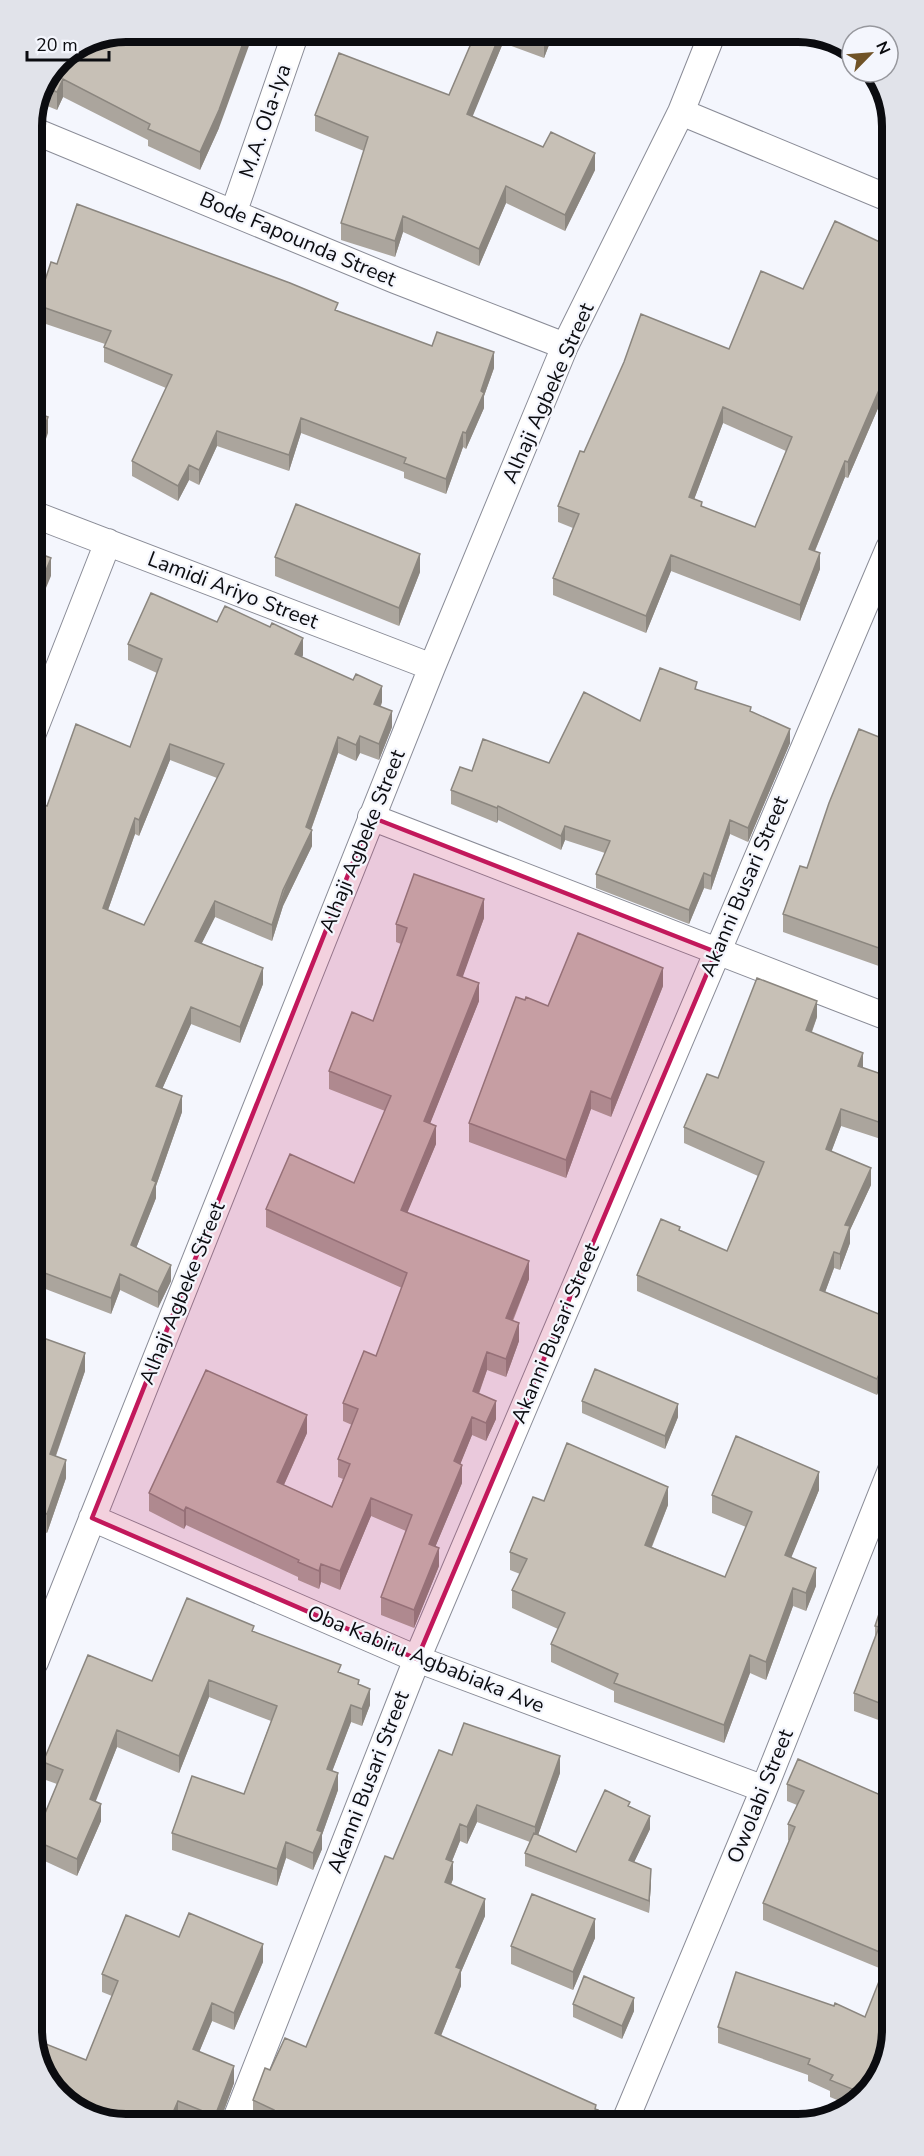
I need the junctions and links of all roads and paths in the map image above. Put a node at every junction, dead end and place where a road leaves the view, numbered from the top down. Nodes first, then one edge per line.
1 (293, 42) edge
2 (709, 42) edge
3 (681, 112) junction
4 (42, 134) edge
5 (882, 196) edge
6 (234, 211) junction
7 (565, 346) junction
8 (42, 517) edge
9 (108, 542) junction
10 (882, 564) edge
11 (432, 666) junction
12 (42, 710) edge
13 (371, 817) junction
14 (716, 952) junction
15 (882, 1015) edge
16 (882, 1493) edge
17 (92, 1518) junction
18 (42, 1644) edge
19 (417, 1659) junction
20 (764, 1789) junction
21 (238, 2114) edge
22 (628, 2114) edge

1 - 6 street, M.A. Ola-Iya
2 - 3 street, Alhaji Agbeke Street
3 - 5 street
3 - 7 street, Alhaji Agbeke Street
4 - 6 street, Bode Fapounda Street
6 - 7 street, Bode Fapounda Street
7 - 11 street, Alhaji Agbeke Street
8 - 9 street, Lamidi Ariyo Street
9 - 11 street, Lamidi Ariyo Street
9 - 12 street
10 - 14 street, Akanni Busari Street
11 - 13 street, Alhaji Agbeke Street
13 - 14 street
13 - 17 street, Alhaji Agbeke Street
14 - 15 street
14 - 19 street, Akanni Busari Street
16 - 20 street, Owolabi Street
17 - 18 street, Alhaji Agbeke Street
17 - 19 street, Oba Kabiru Agbabiaka Ave
19 - 20 street, Oba Kabiru Agbabiaka Ave
19 - 21 street, Akanni Busari Street
20 - 22 street, Owolabi Street

